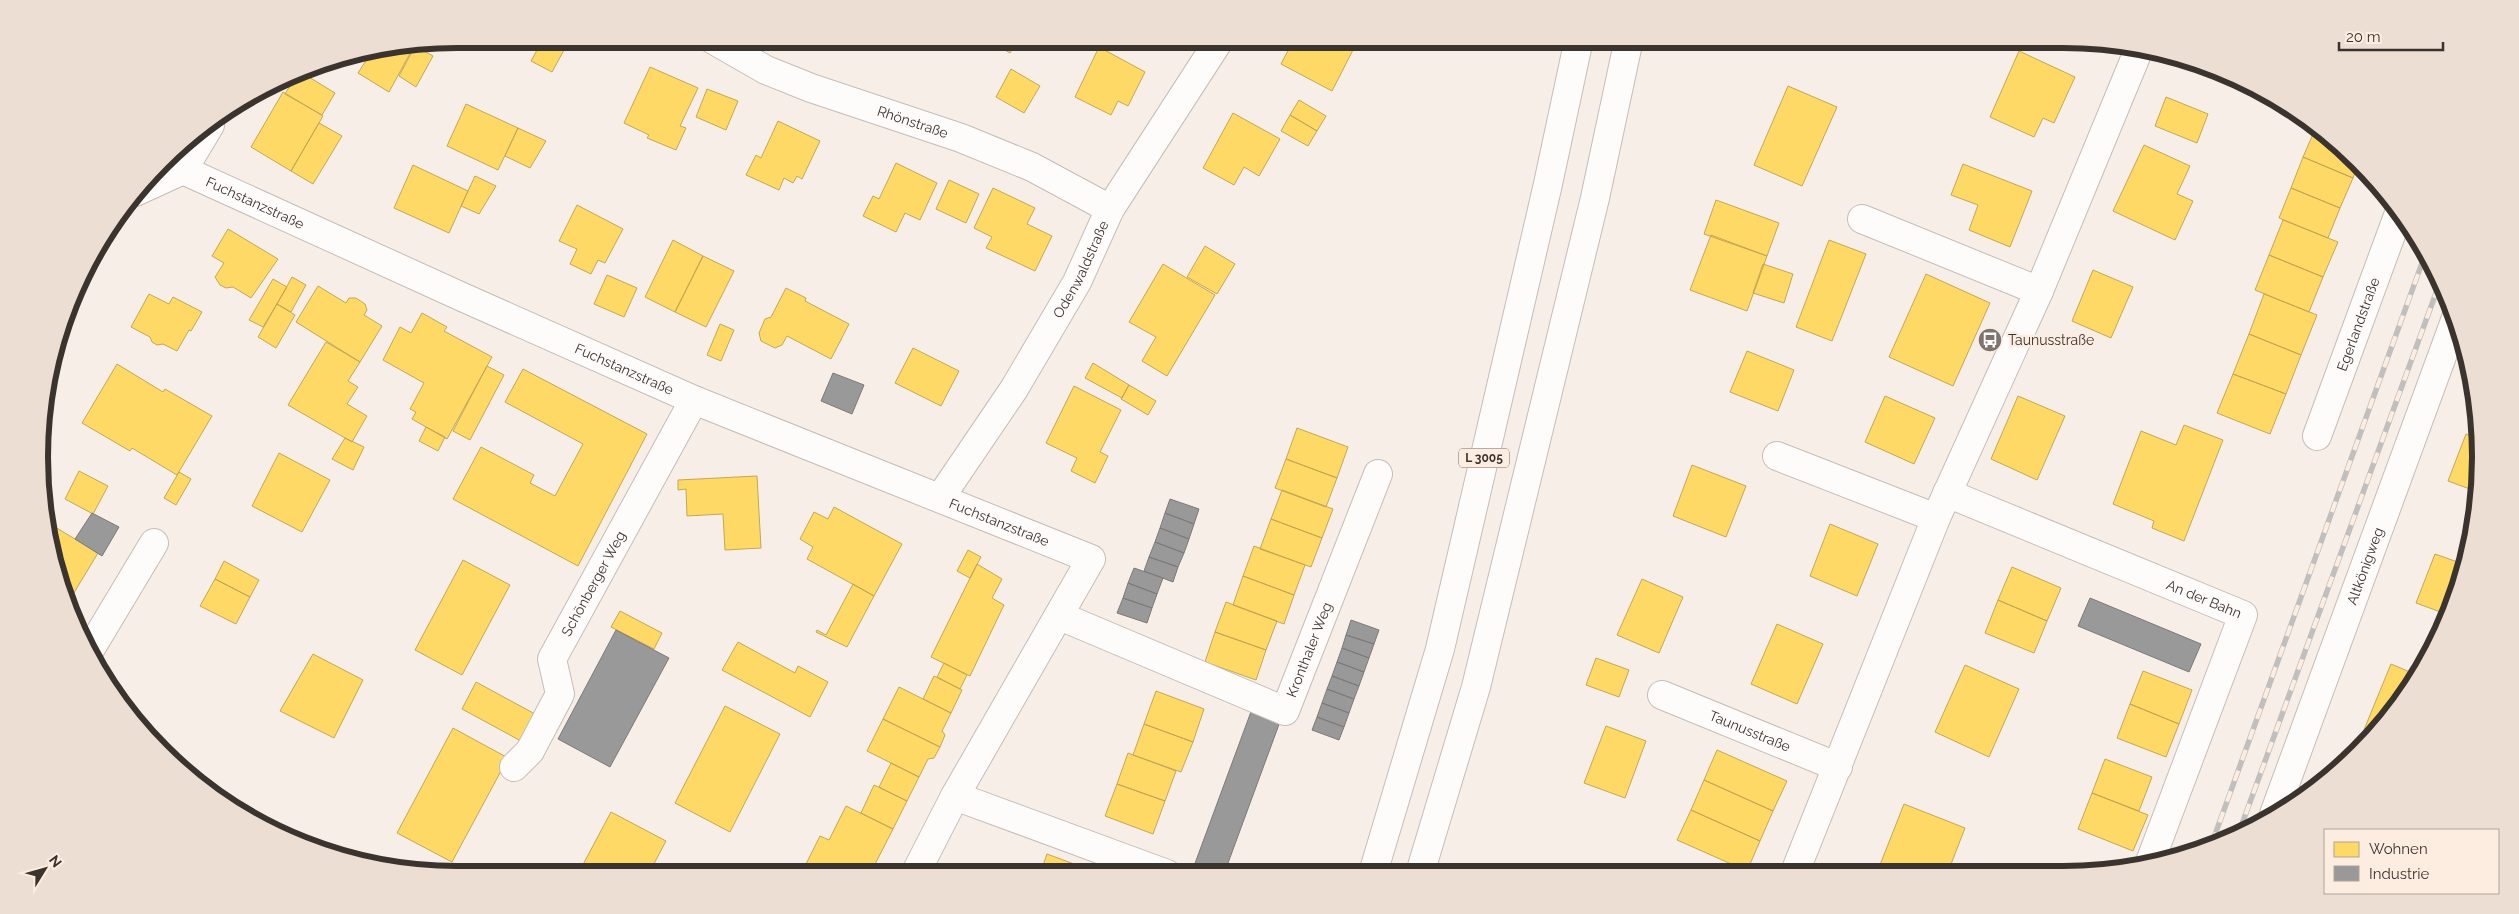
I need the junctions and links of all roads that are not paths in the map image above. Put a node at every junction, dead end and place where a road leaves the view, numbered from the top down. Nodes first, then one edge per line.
1 (728, 48) edge
2 (1214, 48) edge
3 (1577, 48) edge
4 (1627, 48) edge
5 (2137, 54) edge
6 (191, 146) edge
7 (175, 163) edge
8 (162, 172) edge
9 (1110, 209) junction
10 (1862, 219) dead end
11 (2396, 221) edge
12 (2039, 291) junction
13 (2452, 330) edge
14 (694, 400) junction
15 (2317, 436) dead end
16 (1777, 456) dead end
17 (1378, 474) dead end
18 (1947, 493) junction
19 (940, 498) junction
20 (1936, 518) junction
21 (154, 543) dead end
22 (1060, 616) junction
23 (93, 644) edge
24 (1662, 695) dead end
25 (514, 767) dead end
26 (1838, 768) junction
27 (955, 796) junction
28 (2277, 805) edge
29 (2152, 857) edge
30 (919, 866) edge
31 (1145, 866) edge
32 (1375, 866) edge
33 (1422, 866) edge
34 (1797, 866) edge

1 - 9 main road, Rhönstraße
2 - 9 main road, Odenwaldstraße
3 - 32 main road, L 3005
4 - 33 main road, L 3005
5 - 12 main road
6 - 7 main road
7 - 8 main road
7 - 14 main road, Fuchstanzstraße
9 - 19 main road, Odenwaldstraße
10 - 12 main road
11 - 15 main road, Egerlandstraße
12 - 18 main road
13 - 28 main road, Altkönigweg
14 - 19 main road, Fuchstanzstraße
14 - 25 main road, Schönberger Weg
16 - 20 main road
17 - 22 main road, Kronthaler Weg
18 - 20 main road
18 - 29 main road, An der Bahn
19 - 22 main road, Fuchstanzstraße
20 - 26 main road
21 - 23 main road
22 - 27 main road
24 - 26 main road, Taunusstraße
26 - 34 main road
27 - 30 main road
27 - 31 main road

